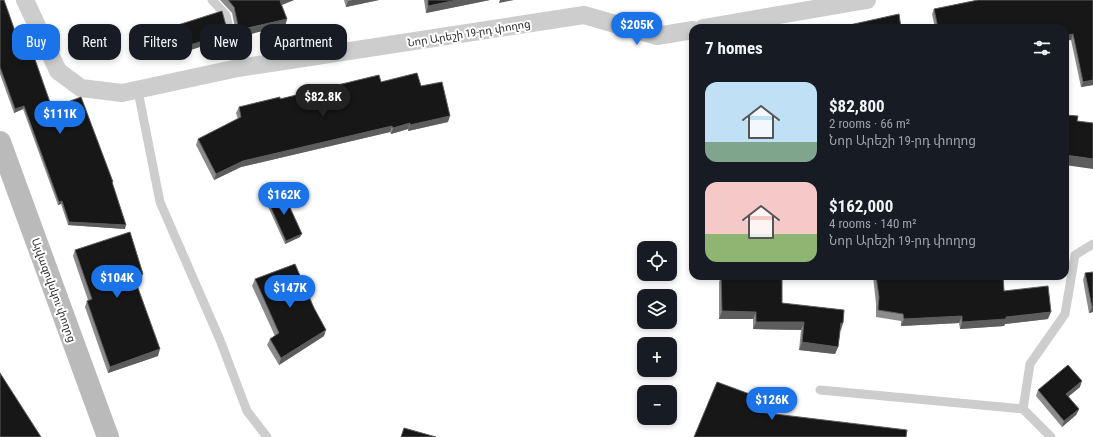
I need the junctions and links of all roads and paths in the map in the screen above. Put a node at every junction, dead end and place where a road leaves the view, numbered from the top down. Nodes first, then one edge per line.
1 (25, 0) edge
2 (212, 0) edge
3 (867, 0) edge
4 (582, 8) edge
5 (726, 24) edge
6 (689, 31) edge
7 (238, 68) junction
8 (138, 91) junction
9 (0, 142) edge
10 (1093, 244) edge
11 (820, 390) dead end
12 (1023, 409) junction
13 (108, 437) edge
14 (267, 437) edge
15 (1051, 437) edge

1 - 8 street, Նոր Արեշի 19-րդ փողոց
2 - 7 lane
3 - 5 street
4 - 6 street
4 - 7 street, Նոր Արեշի 19-րդ փողոց
7 - 8 street, Նոր Արեշի 19-րդ փողոց
8 - 14 lane
9 - 13 main road, Այվազովսկու փողոց
10 - 12 lane
11 - 12 lane
12 - 15 lane

